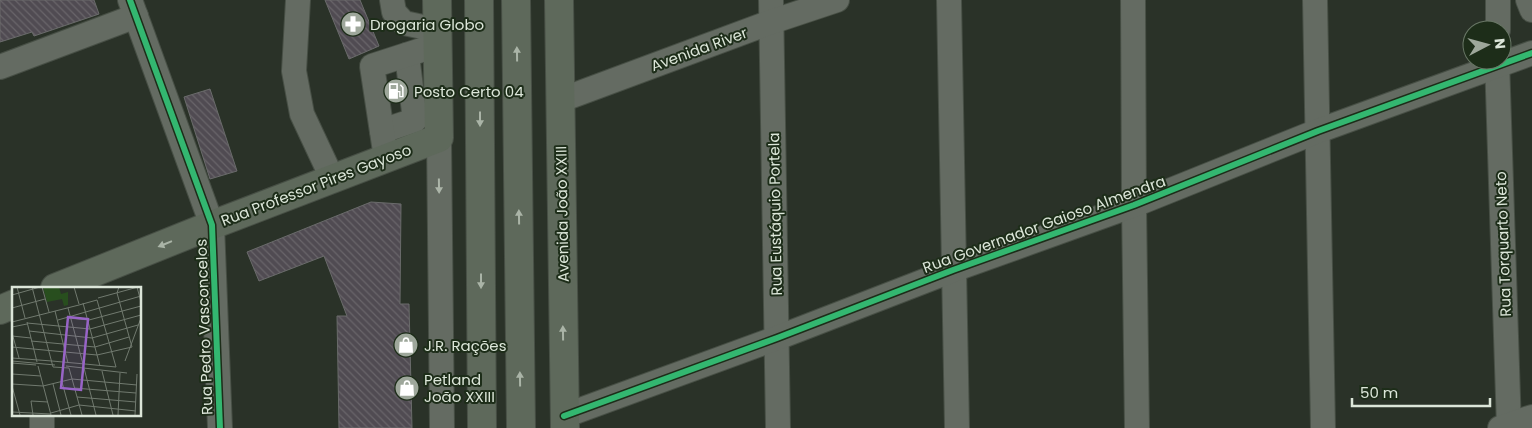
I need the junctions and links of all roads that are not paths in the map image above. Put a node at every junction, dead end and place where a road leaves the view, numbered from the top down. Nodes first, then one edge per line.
1 (298, 0) edge
2 (392, 0) edge
3 (437, 0) edge
4 (479, 0) edge
5 (516, 0) edge
6 (559, 0) edge
7 (837, 0) edge
8 (949, 0) edge
9 (1133, 0) edge
10 (1315, 0) edge
11 (1498, 0) edge
12 (1528, 0) edge
13 (133, 8) edge
14 (1532, 10) edge
15 (771, 11) edge
16 (1498, 20) edge
17 (437, 37) junction
18 (1532, 53) edge
19 (407, 55) junction
20 (1512, 59) edge
21 (0, 68) edge
22 (1479, 70) edge
23 (1497, 70) edge
24 (561, 100) junction
25 (382, 131) junction
26 (1318, 131) junction
27 (439, 138) junction
28 (386, 158) junction
29 (332, 178) junction
30 (1134, 205) junction
31 (212, 225) junction
32 (954, 270) junction
33 (57, 287) edge
34 (12, 305) edge
35 (0, 310) edge
36 (777, 338) junction
37 (1532, 416) edge
38 (564, 422) edge
39 (1506, 427) edge
40 (220, 428) edge
41 (442, 428) edge
42 (482, 428) edge
43 (521, 428) edge
44 (533, 428) edge
45 (778, 428) edge
46 (957, 428) edge
47 (1137, 428) edge
48 (1323, 428) edge

1 - 29 street
2 - 17 street
3 - 17 main road
4 -> 42 main road
43 -> 5 main road
6 - 24 main road, Avenida João XXIII
7 - 15 street, Avenida River
8 - 32 street
9 - 30 street
10 - 26 street
11 - 16 street
12 - 14 street
13 - 21 street
13 - 31 street, Rua Pedro Vasconcelos
15 - 24 street, Avenida River
15 - 36 street, Rua Eustáquio Portela
17 - 19 street
17 - 27 main road
18 - 20 street, Rua Governador Gaioso Almendra
19 - 25 street
19 - 25 street
22 - 26 street, Rua Governador Gaioso Almendra
23 - 39 street, Rua Torquarto Neto
38 -> 24 main road, Avenida João XXIII
25 - 28 street
26 - 30 street, Rua Governador Gaioso Almendra
26 - 48 street
27 - 28 main road, Rua Professor Pires Gayoso
27 -> 41 street
28 - 29 main road, Rua Professor Pires Gayoso
29 - 31 main road, Rua Professor Pires Gayoso
30 - 32 street, Rua Governador Gaioso Almendra
30 - 47 street
31 -> 33 main road, Rua Professor Pires Gayoso
31 - 40 street, Rua Pedro Vasconcelos
32 - 36 street, Rua Governador Gaioso Almendra
32 - 46 street
34 - 35 main road
36 - 38 street, Rua Governador Gaioso Almendra
36 - 45 street, Rua Eustáquio Portela
37 - 39 street
38 - 44 main road

